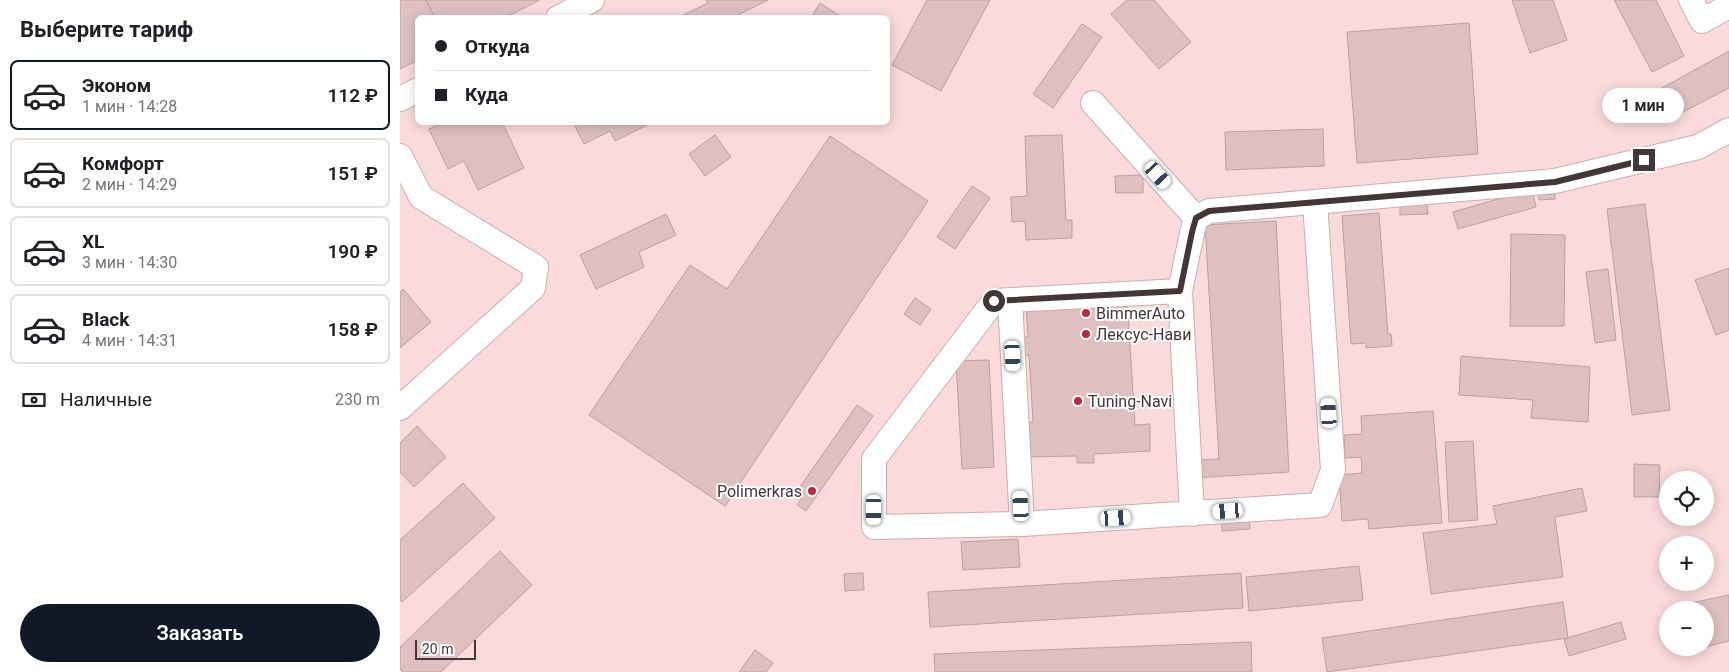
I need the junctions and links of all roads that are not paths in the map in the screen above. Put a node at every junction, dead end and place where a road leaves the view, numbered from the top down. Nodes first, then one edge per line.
1 (592, 0) edge
2 (1691, 0) edge
3 (1729, 6) edge
4 (564, 15) edge
5 (415, 92) edge
6 (400, 100) edge
7 (1093, 103) dead end
8 (1729, 130) edge
9 (400, 156) edge
10 (1315, 202) junction
11 (1196, 218) junction
12 (1180, 291) junction
13 (1010, 301) junction
14 (400, 408) edge
15 (1192, 514) junction
16 (1022, 524) junction

1 - 4 lane
2 - 3 lane
5 - 6 lane
7 - 11 lane
8 - 10 lane
9 - 14 lane
10 - 11 lane
10 - 15 lane
11 - 12 lane
12 - 13 lane
12 - 15 lane
13 - 16 lane
13 - 16 lane
15 - 16 lane

